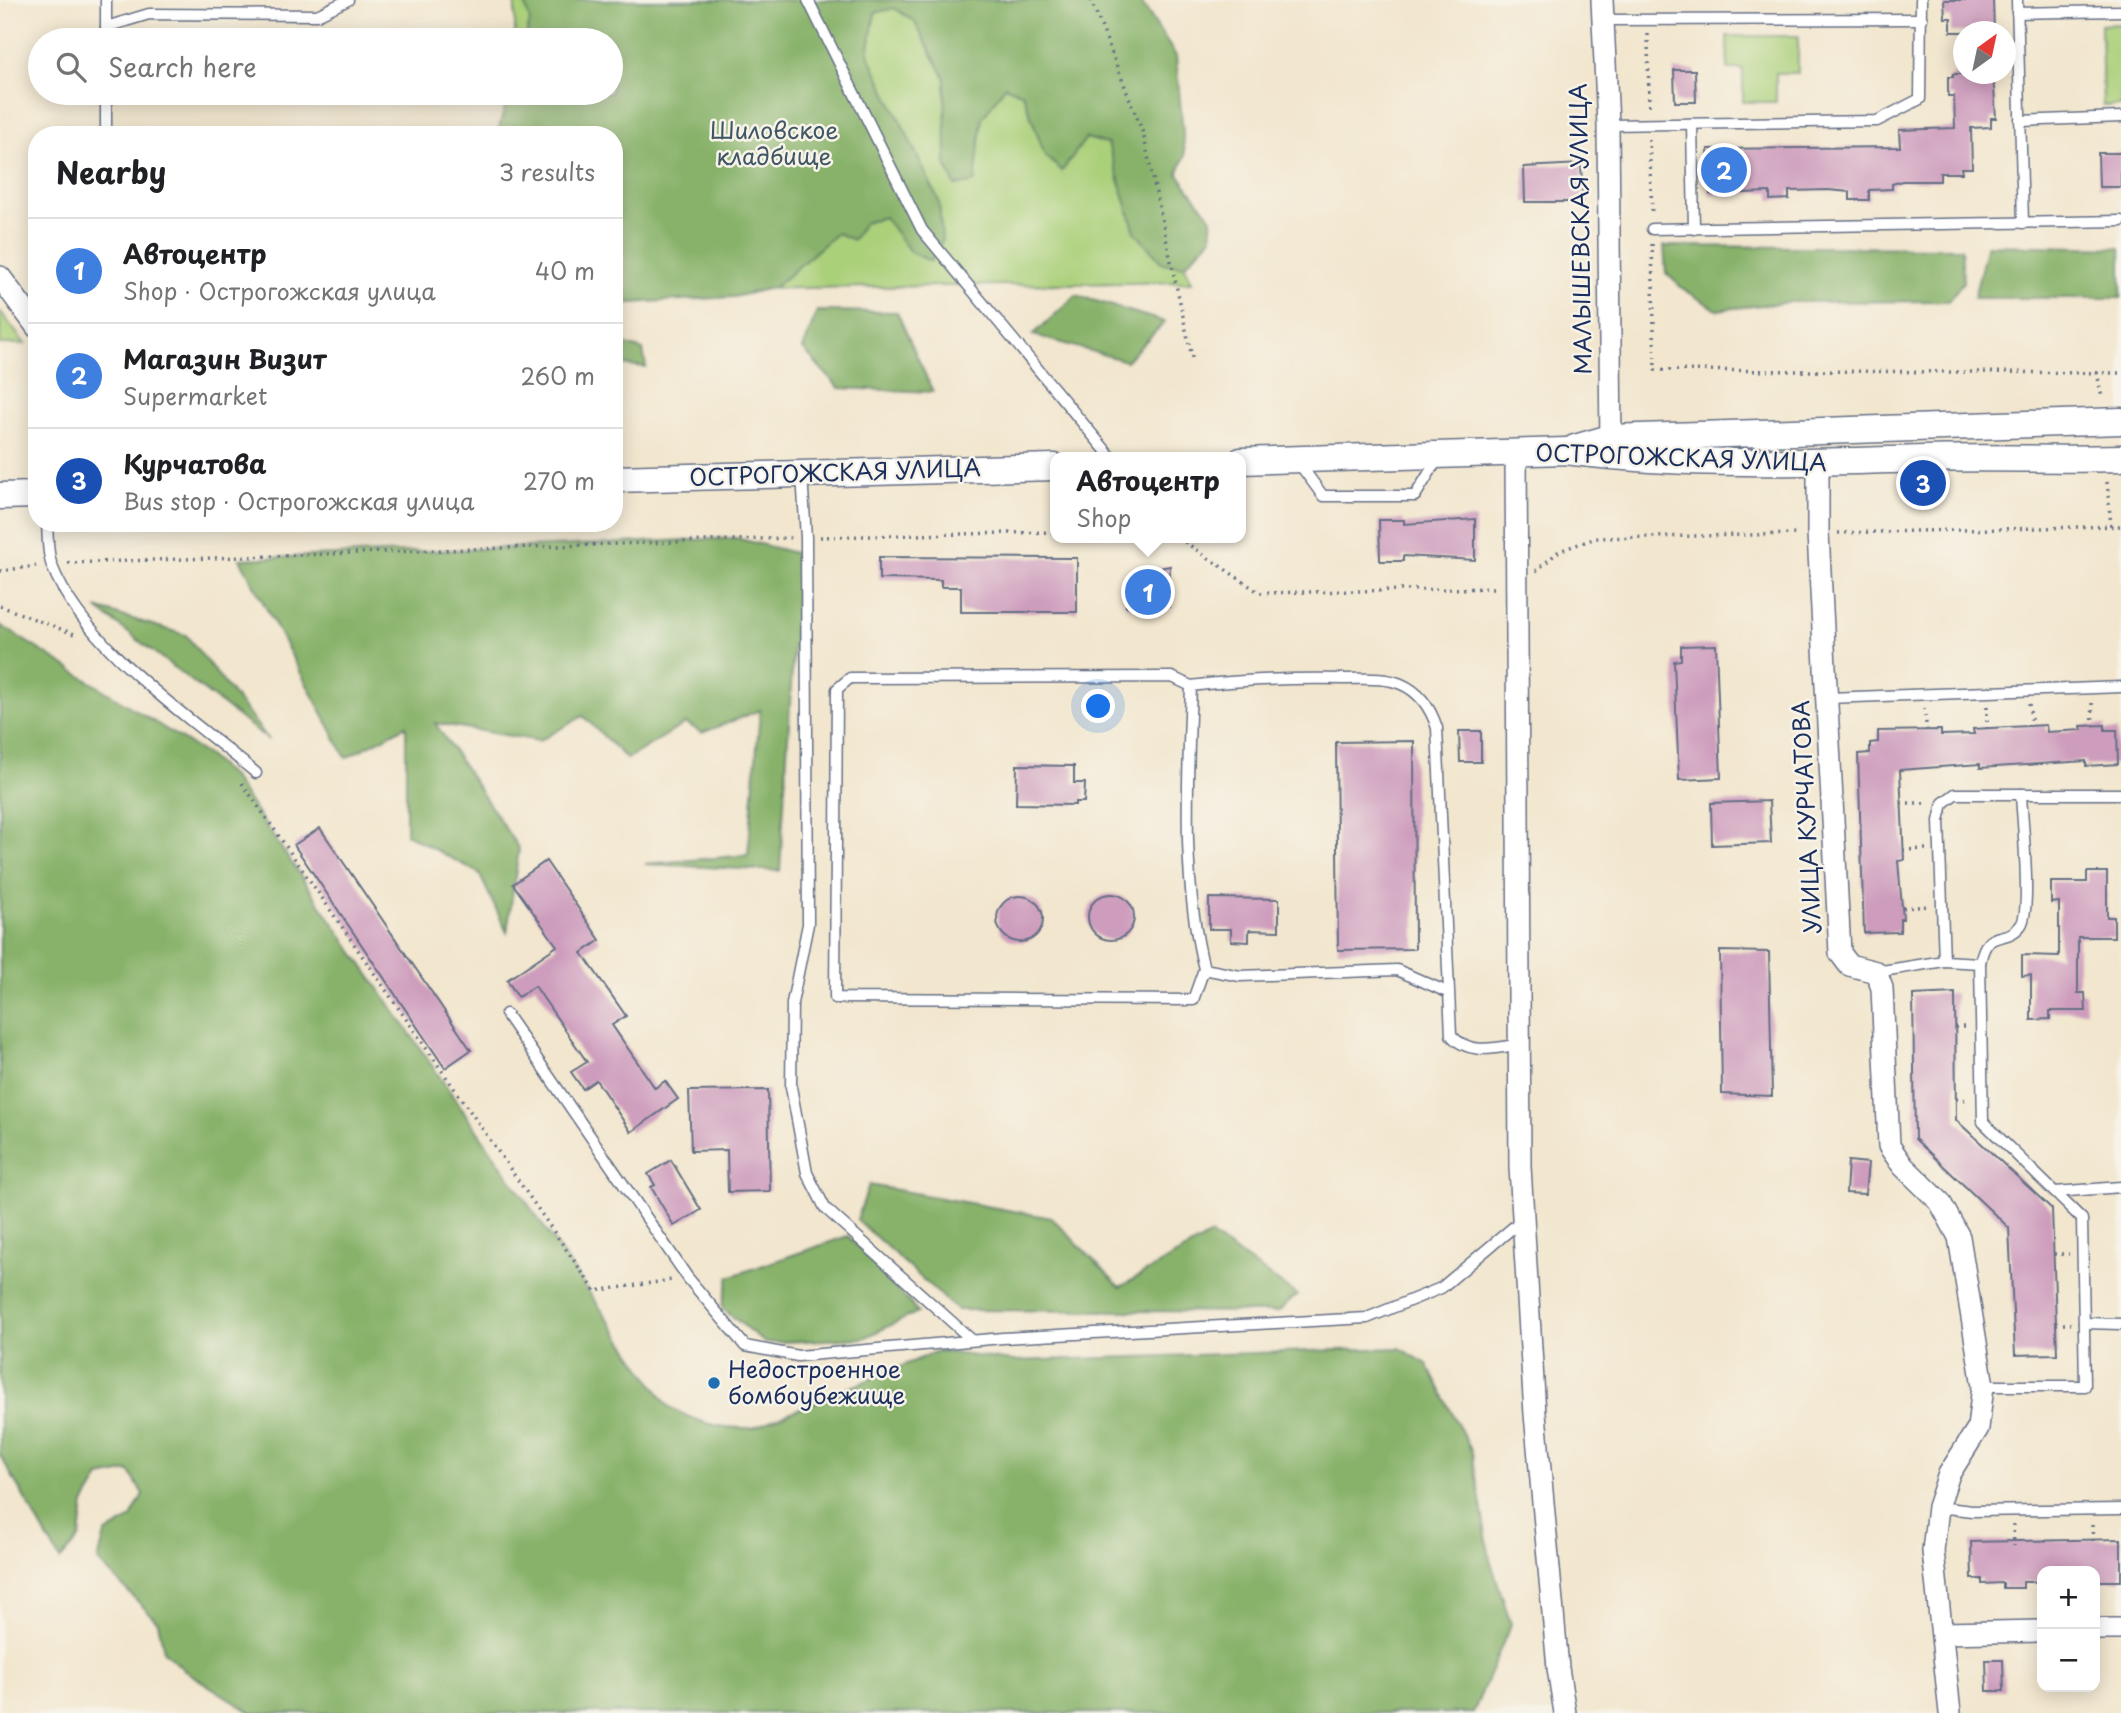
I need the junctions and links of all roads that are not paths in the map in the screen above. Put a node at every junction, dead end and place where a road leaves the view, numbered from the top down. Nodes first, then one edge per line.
1 (106, 0) edge
2 (348, 0) edge
3 (808, 0) edge
4 (1921, 0) edge
5 (2017, 0) edge
6 (1603, 10) edge
7 (2121, 11) edge
8 (2017, 13) junction
9 (1922, 19) junction
10 (106, 27) joint
11 (106, 105) edge
12 (2121, 117) edge
13 (2020, 121) junction
14 (1692, 124) junction
15 (1608, 125) junction
16 (106, 126) edge
17 (2121, 221) edge
18 (2022, 223) junction
19 (1652, 229) road end
20 (1694, 229) junction
21 (0, 276) edge
22 (28, 315) edge
23 (2121, 421) edge
24 (1610, 447) junction
25 (1107, 452) edge
26 (1516, 454) junction
27 (1440, 456) junction
28 (2121, 458) edge
29 (1297, 460) junction
30 (1246, 461) edge
31 (1818, 464) junction
32 (1050, 467) edge
33 (802, 474) junction
34 (623, 479) edge
35 (28, 495) edge
36 (0, 496) edge
37 (48, 532) edge
38 (1191, 686) junction
39 (2121, 687) edge
40 (1828, 698) junction
41 (256, 773) dead end
42 (2021, 794) junction
43 (2121, 794) edge
44 (1944, 961) junction
45 (1980, 963) junction
46 (1204, 969) junction
47 (1876, 972) junction
48 (1447, 992) junction
49 (506, 1014) dead end
50 (1521, 1044) junction
51 (2121, 1187) edge
52 (2055, 1192) junction
53 (1523, 1219) junction
54 (2084, 1323) junction
55 (2121, 1324) edge
56 (972, 1340) junction
57 (1983, 1386) junction
58 (1938, 1507) junction
59 (2121, 1509) edge
60 (2100, 1629) edge
61 (2121, 1629) edge
62 (2037, 1631) edge
63 (1942, 1633) junction
64 (1565, 1713) edge
65 (1950, 1713) edge

1 - 10 lane
2 - 10 lane
3 - 25 lane
4 - 9 lane
5 - 8 lane
6 - 9 lane
6 - 15 street, МАЛЫШЕВСКАЯ УЛИЦА
7 - 8 lane
8 - 13 lane
9 - 14 lane
11 - 16 lane
12 - 13 lane
13 - 18 lane
14 - 15 lane
14 - 20 lane
15 - 24 street, МАЛЫШЕВСКАЯ УЛИЦА
17 - 18 lane
18 - 20 lane
19 - 20 lane
21 - 22 street
23 - 24 street
24 - 26 street, ОСТРОГОЖСКАЯ УЛИЦА
24 - 31 street, ОСТРОГОЖСКАЯ УЛИЦА
26 - 27 street, ОСТРОГОЖСКАЯ УЛИЦА
26 - 50 street
27 - 29 street, ОСТРОГОЖСКАЯ УЛИЦА
27 - 29 lane
28 - 31 street, ОСТРОГОЖСКАЯ УЛИЦА
29 - 30 street, ОСТРОГОЖСКАЯ УЛИЦА
31 - 40 street, УЛИЦА КУРЧАТОВА
32 - 33 street, ОСТРОГОЖСКАЯ УЛИЦА
33 - 34 street, ОСТРОГОЖСКАЯ УЛИЦА
33 - 56 lane
35 - 36 street
37 - 41 lane
38 - 46 lane
38 - 46 lane
38 - 48 lane
39 - 40 lane
40 - 47 street, УЛИЦА КУРЧАТОВА
42 - 43 lane
42 - 44 lane
42 - 45 lane
44 - 45 lane
44 - 47 lane
45 - 52 lane
46 - 48 lane
47 - 57 street
48 - 50 lane
49 - 56 lane
50 - 53 street
51 - 52 lane
52 - 54 lane
53 - 56 lane
53 - 64 street
54 - 55 lane
54 - 57 lane
57 - 58 street
58 - 59 lane
58 - 63 street
60 - 61 street
62 - 63 street
63 - 65 street

